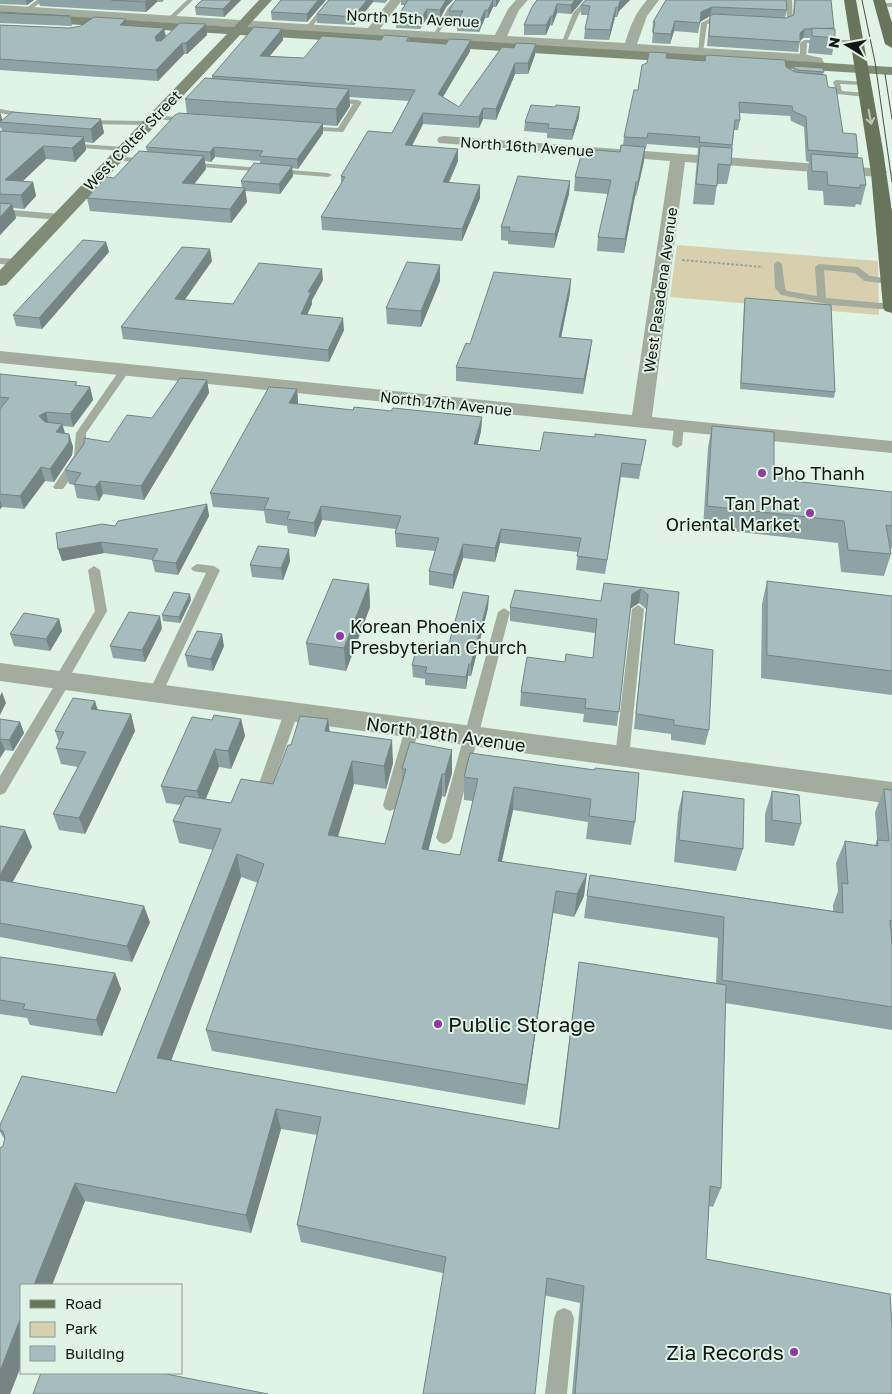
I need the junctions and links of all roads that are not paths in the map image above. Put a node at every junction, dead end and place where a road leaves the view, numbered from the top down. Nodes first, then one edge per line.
1 (41, 0) edge
2 (190, 0) edge
3 (266, 0) edge
4 (330, 0) edge
5 (396, 0) edge
6 (460, 0) edge
7 (522, 0) edge
8 (588, 0) edge
9 (653, 0) edge
10 (790, 0) edge
11 (850, 0) edge
12 (884, 3) edge
13 (108, 6) dead end
14 (0, 9) edge
15 (27, 10) junction
16 (0, 16) edge
17 (96, 18) junction
18 (170, 19) junction
19 (738, 22) edge
20 (775, 24) edge
21 (182, 27) junction
22 (240, 27) junction
23 (308, 28) junction
24 (371, 32) junction
25 (71, 33) edge
26 (435, 36) junction
27 (172, 37) edge
28 (499, 39) junction
29 (891, 39) edge
30 (856, 42) junction
31 (563, 43) junction
32 (630, 47) junction
33 (700, 55) junction
34 (803, 58) junction
35 (819, 66) junction
36 (892, 71) edge
37 (863, 82) junction
38 (321, 99) edge
39 (0, 111) edge
40 (22, 115) junction
41 (36, 118) edge
42 (151, 120) junction
43 (195, 120) edge
44 (78, 122) edge
45 (13, 123) edge
46 (292, 127) edge
47 (444, 140) dead end
48 (55, 144) edge
49 (120, 153) junction
50 (678, 158) junction
51 (154, 161) edge
52 (181, 163) edge
53 (879, 172) junction
54 (328, 175) dead end
55 (0, 212) edge
56 (60, 217) junction
57 (0, 260) edge
58 (18, 262) junction
59 (778, 266) road end
60 (0, 281) edge
61 (890, 281) junction
62 (822, 300) junction
63 (892, 307) edge
64 (0, 357) edge
65 (125, 370) junction
66 (642, 422) junction
67 (892, 447) edge
68 (59, 487) dead end
69 (196, 568) dead end
70 (94, 570) dead end
71 (638, 609) dead end
72 (504, 612) dead end
73 (0, 672) edge
74 (62, 681) junction
75 (155, 694) junction
76 (291, 713) junction
77 (412, 729) junction
78 (472, 737) junction
79 (622, 757) junction
80 (0, 789) edge
81 (262, 792) edge
82 (892, 794) edge
83 (390, 805) dead end
84 (444, 838) dead end
85 (564, 1318) dead end
86 (556, 1394) edge

1 - 15 lane
2 - 18 lane
3 - 22 street, West Colter Street
4 - 23 lane
5 - 24 street
6 - 26 lane
7 - 28 street
8 - 31 lane
9 - 32 street
10 - 20 lane
11 - 30 main road
12 - 29 main road
13 - 17 street
14 - 15 street, North 15th Avenue
15 - 17 street, North 15th Avenue
16 - 17 street, North 15th Avenue
17 - 18 street, North 15th Avenue
17 - 21 street, North 15th Avenue
17 - 25 street
18 - 22 street, North 15th Avenue
19 - 33 lane
21 - 22 street, North 15th Avenue
21 - 27 lane
22 - 23 street, North 15th Avenue
22 - 33 street, North 15th Avenue
22 - 42 street, West Colter Street
23 - 24 street, North 15th Avenue
24 - 26 street, North 15th Avenue
26 - 28 street, North 15th Avenue
28 - 31 street, North 15th Avenue
30 - 34 lane
30 - 37 main road
31 - 32 street, North 15th Avenue
32 - 33 street, North 15th Avenue
33 - 34 street, North 15th Avenue
33 - 35 street, North 15th Avenue
34 - 35 street, North 15th Avenue
35 - 37 street, North 15th Avenue
36 - 37 street, North 15th Avenue
37 - 37 lane
37 -> 53 main road
38 - 46 lane
39 - 40 lane
40 - 41 lane
40 - 45 lane
42 - 43 lane
42 - 44 lane
42 - 49 street, West Colter Street
47 - 50 street, North 16th Avenue
48 - 49 lane
49 - 51 lane
49 - 56 street, West Colter Street
50 - 53 street, North 16th Avenue
50 - 66 street, West Pasadena Avenue
52 - 54 lane
53 - 61 main road
55 - 56 lane
56 - 58 street, West Colter Street
57 - 58 lane
58 - 60 street, West Colter Street
59 - 62 lane
61 - 62 lane
61 - 63 main road
62 - 63 lane
64 - 65 street, North 17th Avenue
65 - 66 street, North 17th Avenue
65 - 68 lane
66 - 67 street, North 17th Avenue
69 - 75 lane
70 - 74 lane
71 - 79 lane
72 - 78 lane
73 - 74 street, North 18th Avenue
74 - 75 street, North 18th Avenue
74 - 80 lane
75 - 76 street, North 18th Avenue
76 - 77 street, North 18th Avenue
76 - 81 lane
77 - 78 street, North 18th Avenue
77 - 83 lane
78 - 79 street, North 18th Avenue
78 - 84 lane
79 - 82 street, North 18th Avenue
85 - 86 lane

